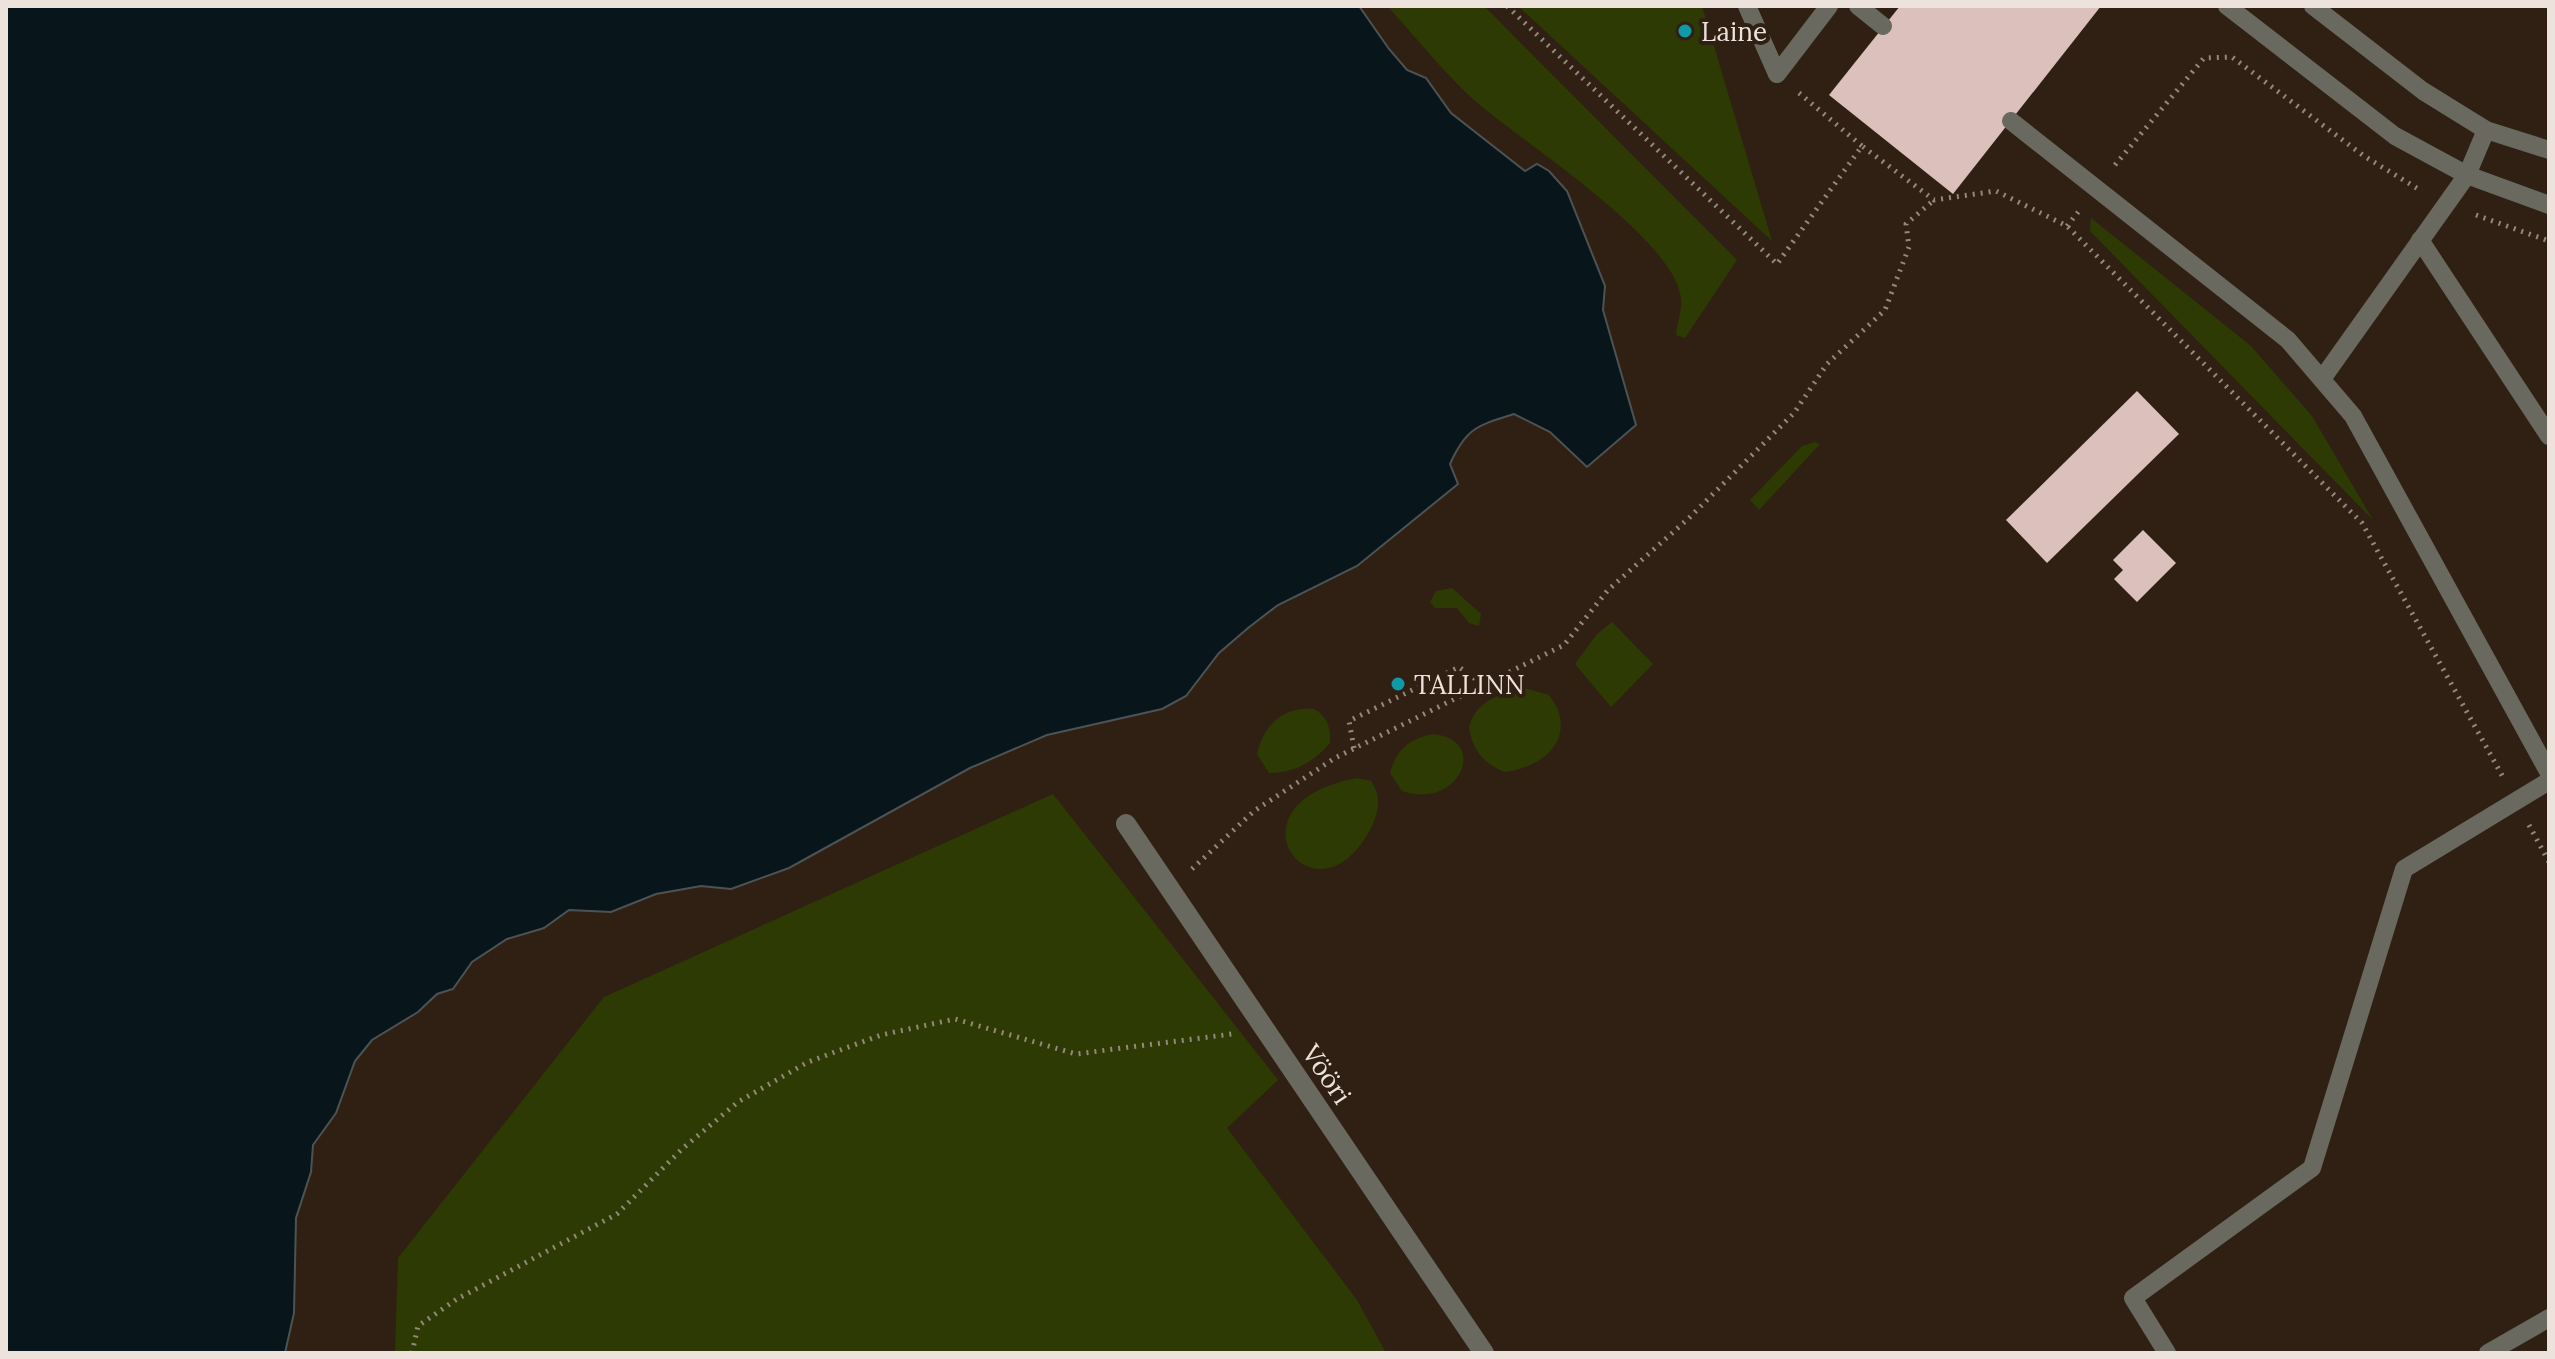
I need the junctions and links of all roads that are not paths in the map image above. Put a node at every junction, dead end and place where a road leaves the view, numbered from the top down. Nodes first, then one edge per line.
1 (1747, 6) edge
2 (1829, 6) edge
3 (1858, 6) edge
4 (2227, 6) edge
5 (2313, 6) edge
6 (1883, 26) dead end
7 (2011, 121) dead end
8 (2486, 130) junction
9 (2549, 150) edge
10 (2467, 175) junction
11 (2549, 205) edge
12 (2420, 240) junction
13 (2322, 379) junction
14 (2549, 436) edge
15 (2549, 773) edge
16 (2549, 781) edge
17 (1126, 824) dead end
18 (2549, 1318) edge
19 (1484, 1353) edge
20 (2167, 1353) edge
21 (2488, 1353) edge

1 - 2 lane
3 - 6 lane
4 - 10 lane
5 - 8 lane
7 - 13 lane
8 - 9 lane
8 - 10 lane
10 - 11 lane
10 - 12 lane
12 - 13 lane
12 - 14 lane
13 - 15 lane
16 - 20 lane
17 - 19 street, Vööri
18 - 21 lane

